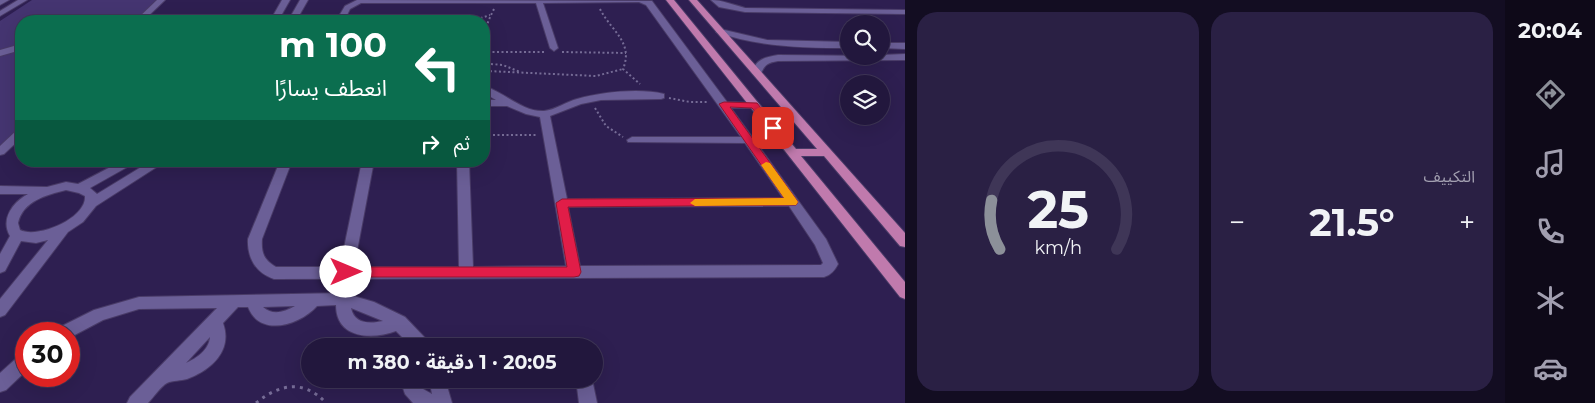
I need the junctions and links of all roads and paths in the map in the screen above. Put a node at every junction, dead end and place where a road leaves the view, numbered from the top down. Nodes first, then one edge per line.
1 (5, 0) edge
2 (23, 0) edge
3 (161, 0) edge
4 (286, 0) edge
5 (304, 0) edge
6 (598, 0) edge
7 (715, 0) edge
8 (498, 1) edge
9 (539, 1) edge
10 (683, 2) edge
11 (0, 3) edge
12 (905, 12) edge
13 (0, 14) edge
14 (492, 14) junction
15 (145, 15) edge
16 (277, 15) edge
17 (295, 15) edge
18 (342, 15) edge
19 (489, 15) edge
20 (490, 18) edge
21 (719, 30) junction
22 (766, 44) junction
23 (840, 45) edge
24 (890, 46) edge
25 (905, 46) edge
26 (554, 48) dead end
27 (15, 49) edge
28 (0, 53) edge
29 (905, 57) edge
30 (778, 58) junction
31 (490, 68) edge
32 (490, 69) edge
33 (623, 69) junction
34 (522, 73) junction
35 (757, 73) junction
36 (490, 92) edge
37 (662, 96) junction
38 (591, 99) junction
39 (721, 101) junction
40 (751, 101) junction
41 (490, 103) edge
42 (510, 103) junction
43 (545, 114) junction
44 (549, 134) junction
45 (490, 135) edge
46 (15, 138) edge
47 (632, 140) joint
48 (748, 140) junction
49 (0, 152) edge
50 (792, 152) junction
51 (827, 152) junction
52 (121, 167) edge
53 (150, 167) edge
54 (284, 167) edge
55 (367, 167) edge
56 (463, 167) edge
57 (115, 170) junction
58 (127, 181) junction
59 (82, 187) junction
60 (0, 190) edge
61 (48, 190) junction
62 (792, 202) junction
63 (92, 203) junction
64 (562, 203) junction
65 (4, 215) edge
66 (63, 230) junction
67 (16, 238) junction
68 (905, 242) edge
69 (0, 268) edge
70 (346, 272) junction
71 (466, 272) junction
72 (574, 272) junction
73 (905, 293) edge
74 (343, 299) junction
75 (234, 301) junction
76 (0, 310) edge
77 (399, 322) junction
78 (80, 324) edge
79 (414, 338) edge
80 (15, 370) edge
81 (0, 384) edge
82 (413, 388) edge
83 (439, 388) edge
84 (586, 388) edge
85 (136, 403) edge
86 (256, 403) edge
87 (326, 403) edge
88 (432, 403) edge
89 (438, 403) edge
90 (443, 403) edge
91 (588, 403) edge

1 - 11 street
2 - 13 street
3 - 15 street
4 - 16 street
5 - 17 street
6 - 9 street
6 - 33 path
6 - 39 street
7 - 12 street
8 - 9 street
8 - 14 path
8 - 18 street
9 - 26 street
10 - 21 main road
10 - 40 main road
14 - 19 path
14 - 20 path
21 - 22 street
21 - 35 main road
22 - 23 street
22 - 30 street
24 - 25 street
27 - 28 street
29 - 30 street
30 - 35 street
31 - 34 path
32 - 34 path
33 - 34 path
33 - 37 path
35 - 51 main road
36 - 42 street
37 - 38 street
37 - 39 path
38 - 43 street
38 - 47 path
39 - 40 street
39 - 48 street
40 - 50 main road
41 - 42 street
42 - 43 street
43 - 44 street
44 - 45 path
44 - 64 street
46 - 49 street
47 - 48 street
48 - 62 street
50 - 51 main road
50 - 73 main road
51 - 68 main road
52 - 57 street
53 - 58 street
54 - 70 street
55 - 70 street
56 - 71 street
57 - 58 street
57 - 59 street
58 - 63 street
59 - 61 street
59 - 63 street
60 - 61 street
61 - 65 street
62 - 64 street
62 - 72 street
63 - 66 street
64 - 72 street
65 - 67 street
66 - 67 street
66 - 76 street
67 - 69 street
70 - 71 street
71 - 72 street
74 - 75 street
74 - 77 street
74 - 77 street
75 - 78 street
75 - 85 street
77 - 79 street
80 - 81 street
82 - 88 street
83 - 90 street
84 - 91 street
86 - 87 path
89 - 90 street

